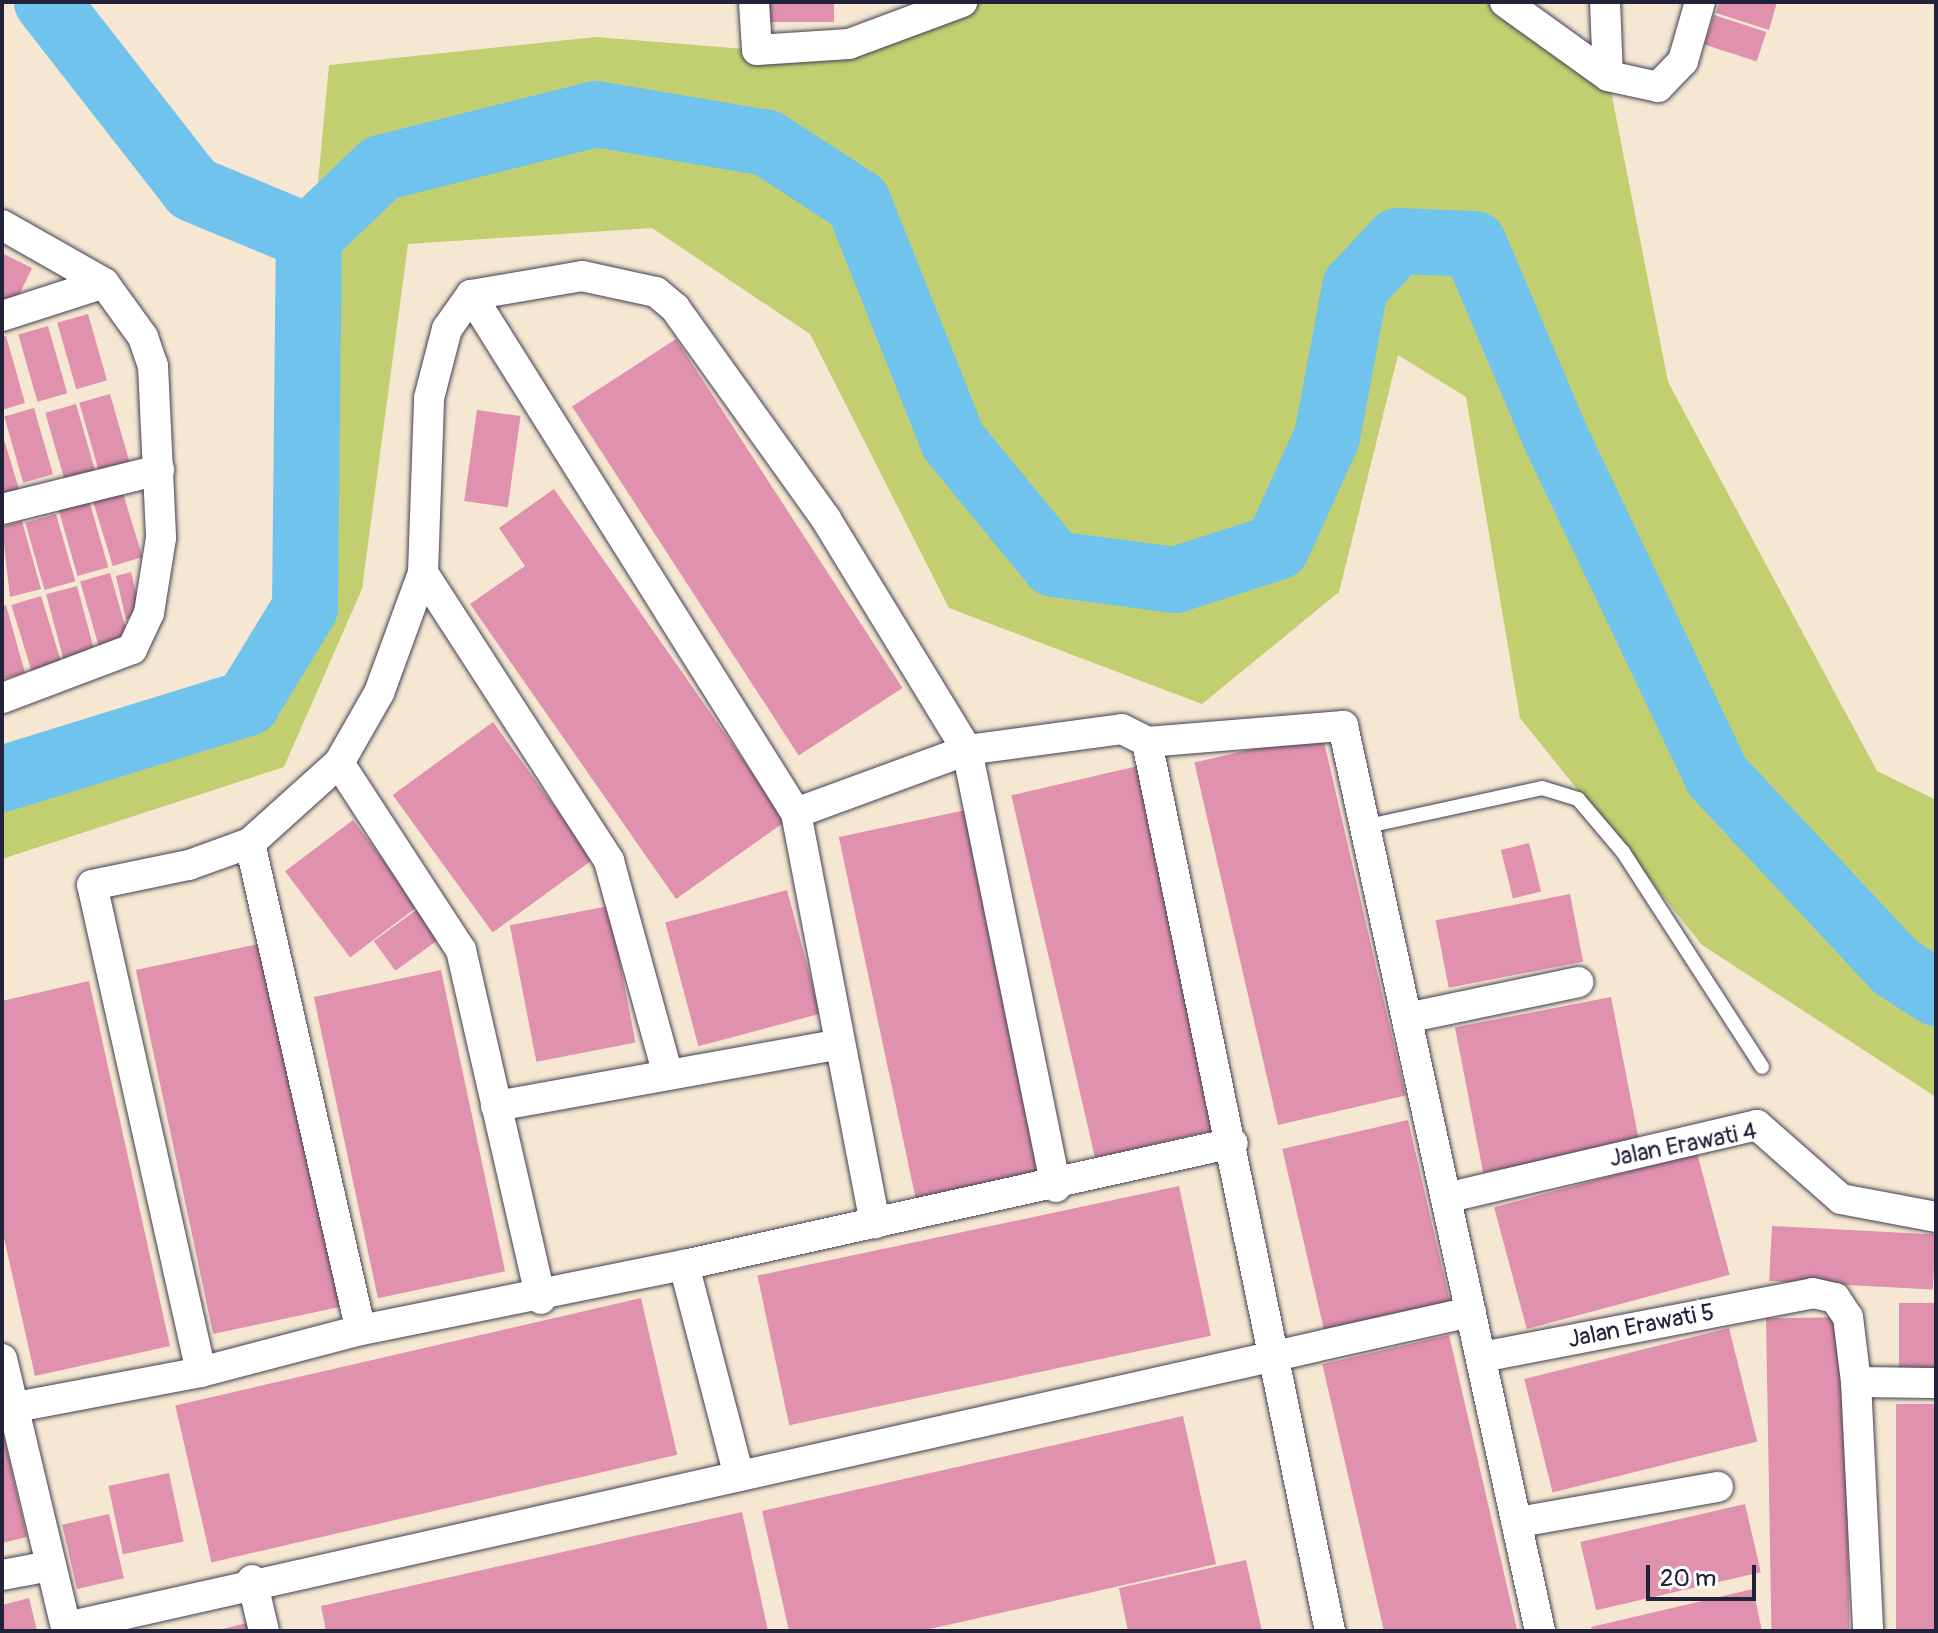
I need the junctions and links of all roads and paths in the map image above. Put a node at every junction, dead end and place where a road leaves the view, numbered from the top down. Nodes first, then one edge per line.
1 (754, 2) edge
2 (962, 2) edge
3 (1505, 2) edge
4 (1605, 2) edge
5 (1700, 2) edge
6 (928, 8) edge
7 (1608, 76) junction
8 (2, 225) edge
9 (104, 283) junction
10 (471, 295) junction
11 (2, 316) edge
12 (159, 470) junction
13 (2, 509) edge
14 (423, 573) junction
15 (2, 698) edge
16 (1147, 742) junction
17 (967, 750) junction
18 (339, 763) junction
19 (796, 813) junction
20 (1368, 826) junction
21 (250, 843) junction
22 (1578, 982) dead end
23 (1411, 1017) junction
24 (835, 1045) junction
25 (1762, 1067) dead end
26 (667, 1072) junction
27 (496, 1106) junction
28 (1233, 1143) junction
29 (1056, 1187) junction
30 (1450, 1197) junction
31 (1936, 1217) edge
32 (875, 1223) junction
33 (684, 1265) junction
34 (541, 1299) junction
35 (1471, 1312) junction
36 (361, 1330) junction
37 (1482, 1357) junction
38 (1275, 1358) junction
39 (2, 1359) edge
40 (201, 1372) junction
41 (1856, 1382) junction
42 (1936, 1383) edge
43 (11, 1408) junction
44 (739, 1476) junction
45 (1718, 1487) dead end
46 (1519, 1522) junction
47 (50, 1566) junction
48 (2, 1575) edge
49 (252, 1580) junction
50 (67, 1629) edge
51 (264, 1631) edge
52 (1330, 1631) edge
53 (1540, 1631) edge
54 (1868, 1631) edge

1 - 6 street
2 - 6 street
3 - 7 street
4 - 7 street
5 - 7 street
8 - 9 street
9 - 11 street
9 - 12 street
10 - 14 street
10 - 17 street
10 - 19 street
12 - 13 street
12 - 15 street
14 - 18 street
14 - 26 street
16 - 17 street
16 - 20 street
16 - 28 street
17 - 19 street
17 - 29 street
18 - 21 street
18 - 27 street
19 - 24 street
20 - 23 street
20 - 25 lane
21 - 36 street
21 - 40 street
22 - 23 street
23 - 30 street
24 - 26 street
24 - 32 street
26 - 27 street
27 - 34 street
28 - 29 street
28 - 38 street
29 - 32 street
30 - 31 street, Jalan Erawati 4
30 - 35 street
32 - 33 street
33 - 34 street
33 - 44 street
34 - 36 street
35 - 37 street
35 - 38 street
36 - 40 street
37 - 41 street, Jalan Erawati 5
37 - 46 street
38 - 44 street
38 - 52 street
39 - 43 street
40 - 43 street
41 - 42 street
41 - 54 street
43 - 47 street
44 - 49 street
45 - 46 street
46 - 53 street
47 - 48 street
47 - 50 street
49 - 50 street
49 - 51 street

